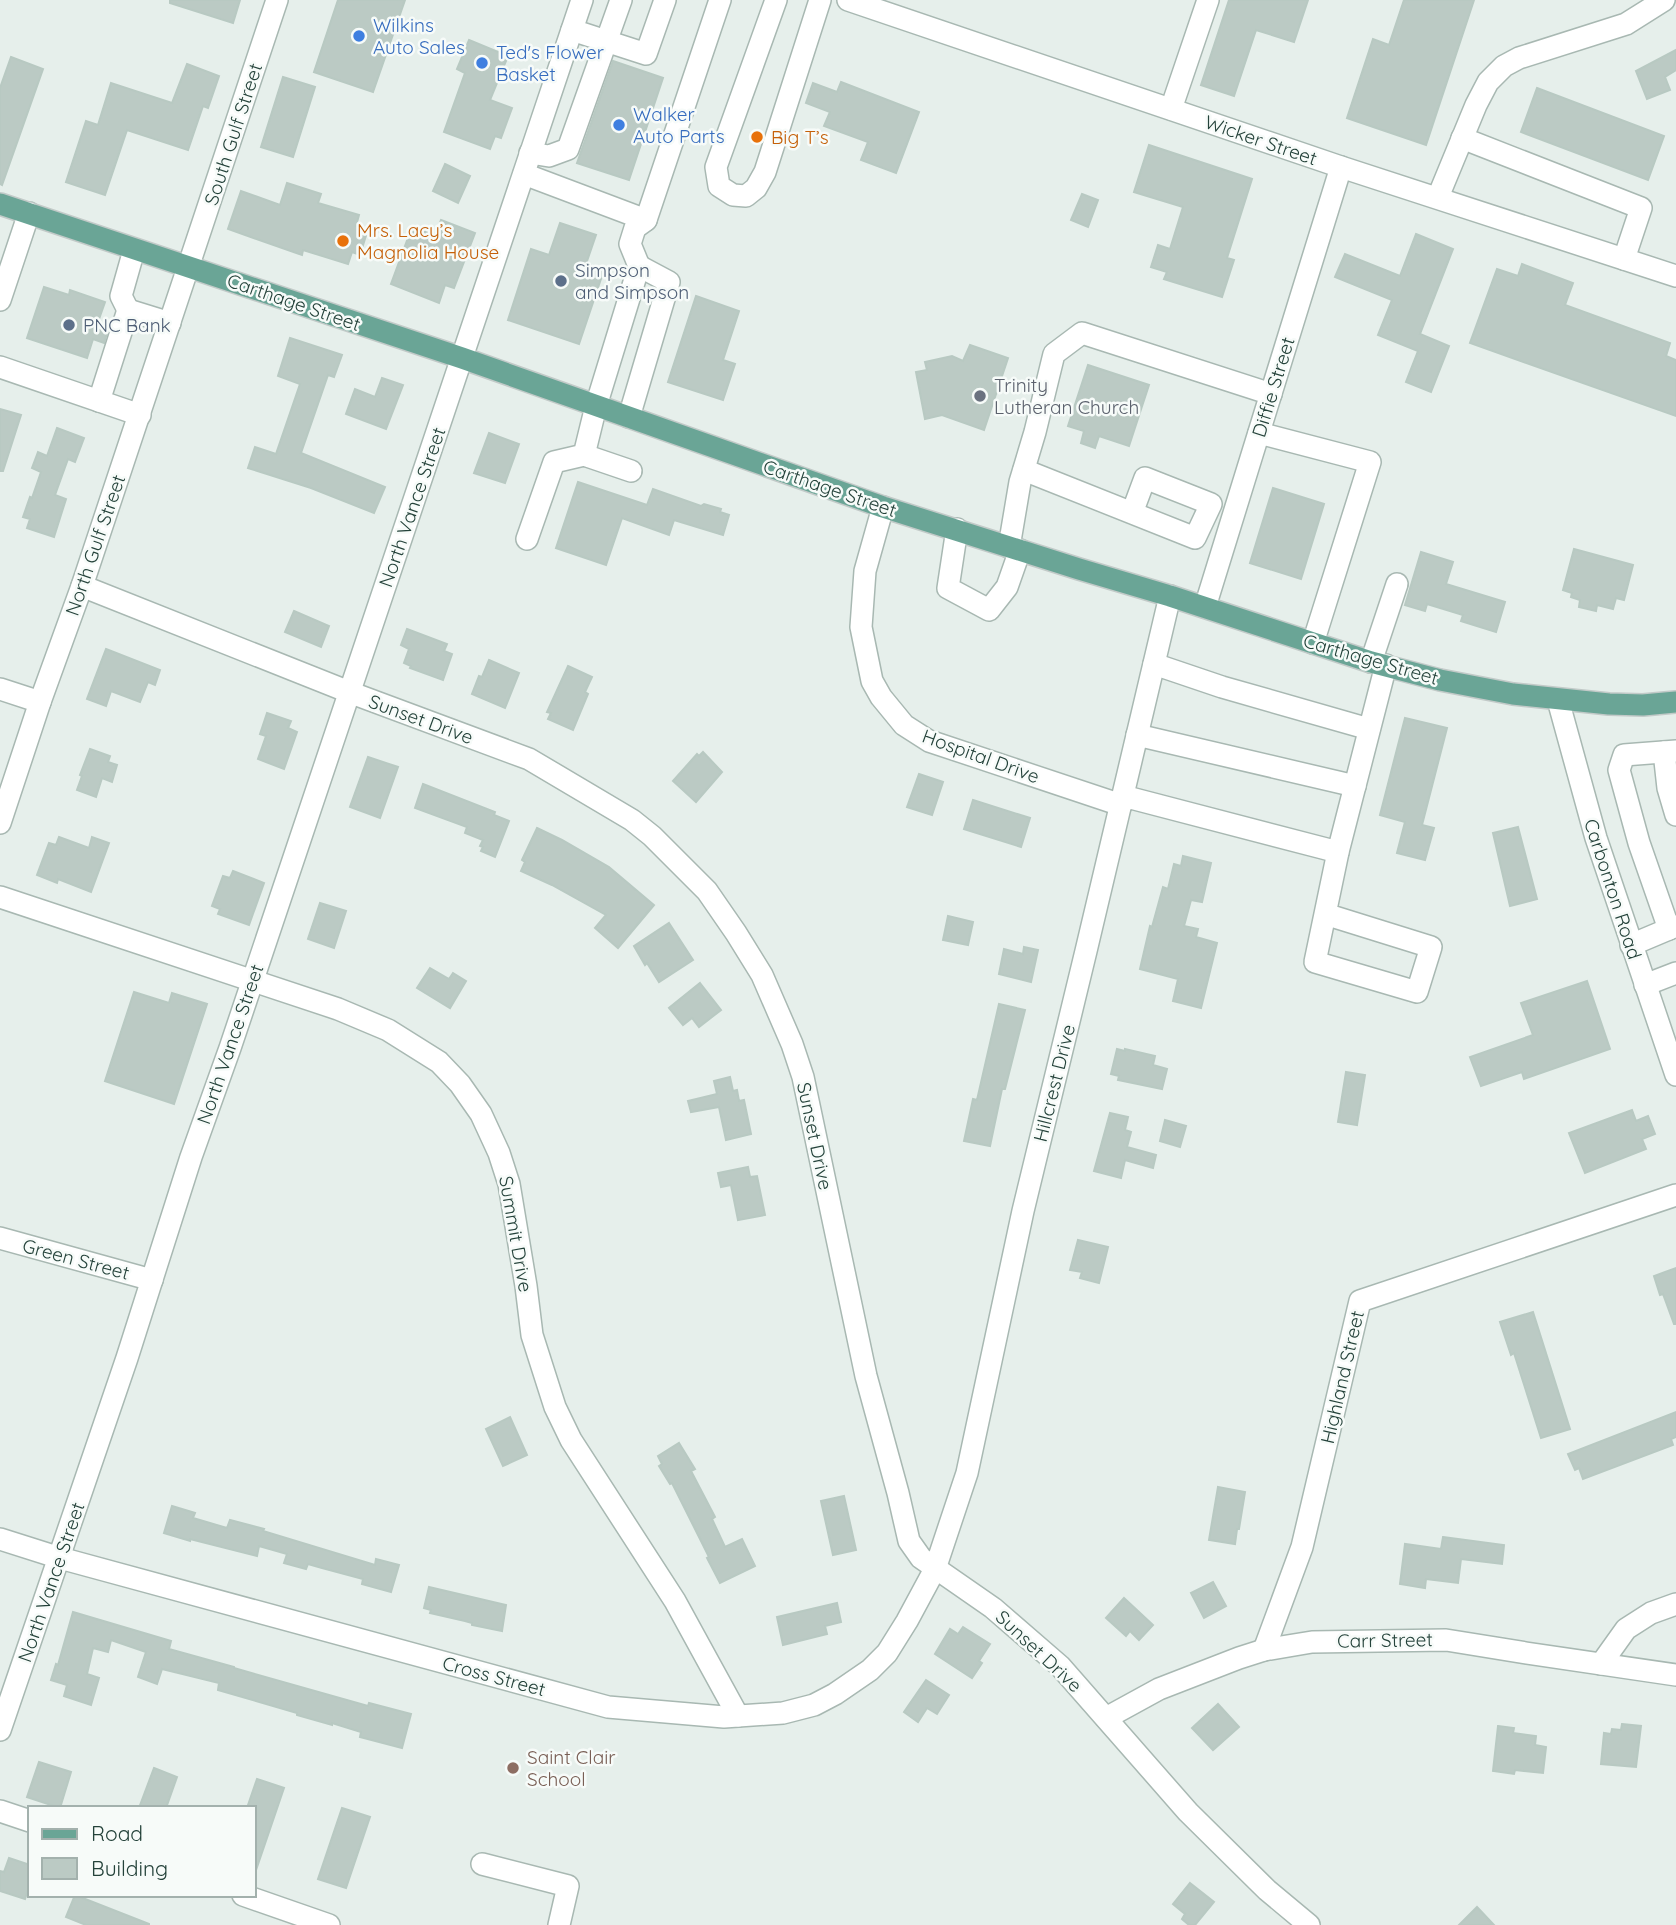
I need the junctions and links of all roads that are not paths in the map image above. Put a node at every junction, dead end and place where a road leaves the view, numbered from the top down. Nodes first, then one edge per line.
1 (277, 0) edge
2 (582, 0) edge
3 (621, 0) edge
4 (665, 0) edge
5 (720, 0) edge
6 (776, 0) edge
7 (820, 0) edge
8 (848, 0) edge
9 (1208, 0) edge
10 (1664, 0) edge
11 (572, 30) junction
12 (606, 41) junction
13 (1171, 109) junction
14 (1462, 138) junction
15 (530, 153) junction
16 (1341, 167) junction
17 (524, 174) junction
18 (1437, 197) junction
19 (0, 204) edge
20 (29, 213) junction
21 (646, 220) junction
22 (134, 250) junction
23 (1624, 258) junction
24 (639, 266) junction
25 (189, 267) junction
26 (1676, 276) edge
27 (0, 300) edge
28 (128, 310) junction
29 (170, 323) junction
30 (462, 358) junction
31 (0, 367) edge
32 (1271, 394) junction
33 (99, 401) junction
34 (596, 405) junction
35 (140, 415) junction
36 (628, 417) junction
37 (1259, 433) junction
38 (584, 455) junction
39 (1024, 470) junction
40 (631, 471) dead end
41 (883, 507) junction
42 (1132, 513) dead end
43 (957, 530) junction
44 (527, 539) dead end
45 (1015, 549) junction
46 (1397, 584) dead end
47 (82, 586) junction
48 (1170, 596) junction
49 (1205, 607) junction
50 (1313, 643) junction
51 (1379, 663) junction
52 (1154, 664) junction
53 (0, 689) edge
54 (349, 692) junction
55 (1558, 700) junction
56 (40, 702) junction
57 (1676, 702) edge
58 (1369, 729) junction
59 (1137, 734) junction
60 (1670, 752) edge
61 (1355, 786) junction
62 (1122, 800) junction
63 (1676, 815) edge
64 (0, 823) edge
65 (1338, 852) junction
66 (0, 897) edge
67 (1325, 914) junction
68 (1673, 928) edge
69 (1632, 945) junction
70 (1676, 973) edge
71 (252, 979) junction
72 (1645, 985) junction
73 (1676, 1075) edge
74 (1676, 1195) edge
75 (0, 1238) edge
76 (152, 1280) junction
77 (0, 1539) edge
78 (60, 1558) junction
79 (935, 1569) junction
80 (1676, 1604) edge
81 (1264, 1650) junction
82 (1601, 1664) junction
83 (1676, 1675) edge
84 (738, 1716) junction
85 (1106, 1718) junction
86 (0, 1730) edge
87 (0, 1811) edge
88 (28, 1820) edge
89 (482, 1864) dead end
90 (249, 1897) edge
91 (329, 1925) edge
92 (559, 1925) edge
93 (1308, 1925) edge

1 - 25 street, South Gulf Street
2 - 11 street, North Vance Street
3 - 12 street
4 - 12 street
5 - 21 street
6 - 7 street
8 - 13 street, Wicker Street
9 - 13 street
10 - 14 street
11 - 12 street
11 - 15 street, North Vance Street
12 - 15 street
13 - 16 street, Wicker Street
14 - 18 street
14 - 23 street
15 - 17 street, North Vance Street
16 - 18 street, Wicker Street
16 - 32 street, Diffie Street
17 - 21 street
17 - 30 street, North Vance Street
18 - 23 street, Wicker Street
19 - 20 main road, Carthage Street
20 - 22 main road, Carthage Street
20 - 27 street
21 - 24 street
22 - 25 main road, Carthage Street
22 - 28 street
23 - 26 street, Wicker Street
24 - 34 street
24 - 36 street
25 - 29 street, North Gulf Street
25 - 30 main road, Carthage Street
28 - 29 street
28 - 33 street
29 - 35 street, North Gulf Street
30 - 34 main road, Carthage Street
30 - 54 street, North Vance Street
31 - 33 street
32 - 37 street, Diffie Street
32 - 39 street
33 - 35 street
34 - 36 main road, Carthage Street
34 - 38 street
35 - 47 street, North Gulf Street
36 - 41 main road, Carthage Street
37 - 49 street, Diffie Street
37 - 50 street
38 - 40 street
38 - 44 street
39 - 42 street
39 - 45 street
41 - 43 main road, Carthage Street
41 - 62 street, Hospital Drive
43 - 45 main road, Carthage Street
43 - 45 street
45 - 48 main road, Carthage Street
46 - 51 street
47 - 54 street, Sunset Drive
47 - 56 street, North Gulf Street
48 - 49 main road, Carthage Street
48 - 52 street, Hillcrest Drive
49 - 50 main road, Carthage Street
50 - 51 main road, Carthage Street
51 - 55 main road, Carthage Street
51 - 58 street
52 - 58 street
52 - 59 street, Hillcrest Drive
53 - 56 street
54 - 71 street, North Vance Street
54 - 79 street, Sunset Drive
55 - 57 main road, Carthage Street
55 - 69 street, Carbonton Road
56 - 64 street, North Gulf Street
58 - 61 street
59 - 61 street
59 - 62 street, Hillcrest Drive
60 - 63 street
60 - 68 street
61 - 65 street
62 - 65 street, Hospital Drive
62 - 79 street, Hillcrest Drive
65 - 67 street
66 - 71 street, Summit Drive
67 - 67 street
68 - 69 street
69 - 72 street, Carbonton Road
70 - 72 street
71 - 76 street, North Vance Street
71 - 84 street, Summit Drive
72 - 73 street, Carbonton Road
74 - 81 street, Highland Street
75 - 76 street, Green Street
76 - 78 street, North Vance Street
77 - 78 street, Cross Street
78 - 84 street, Cross Street
78 - 86 street, North Vance Street
79 - 84 street, Cross Street
79 - 85 street, Sunset Drive
80 - 82 street
81 - 82 street, Carr Street
81 - 85 street, Carr Street
82 - 83 street, Carr Street
85 - 93 street, Sunset Drive
87 - 88 street
89 - 92 street
90 - 91 street

